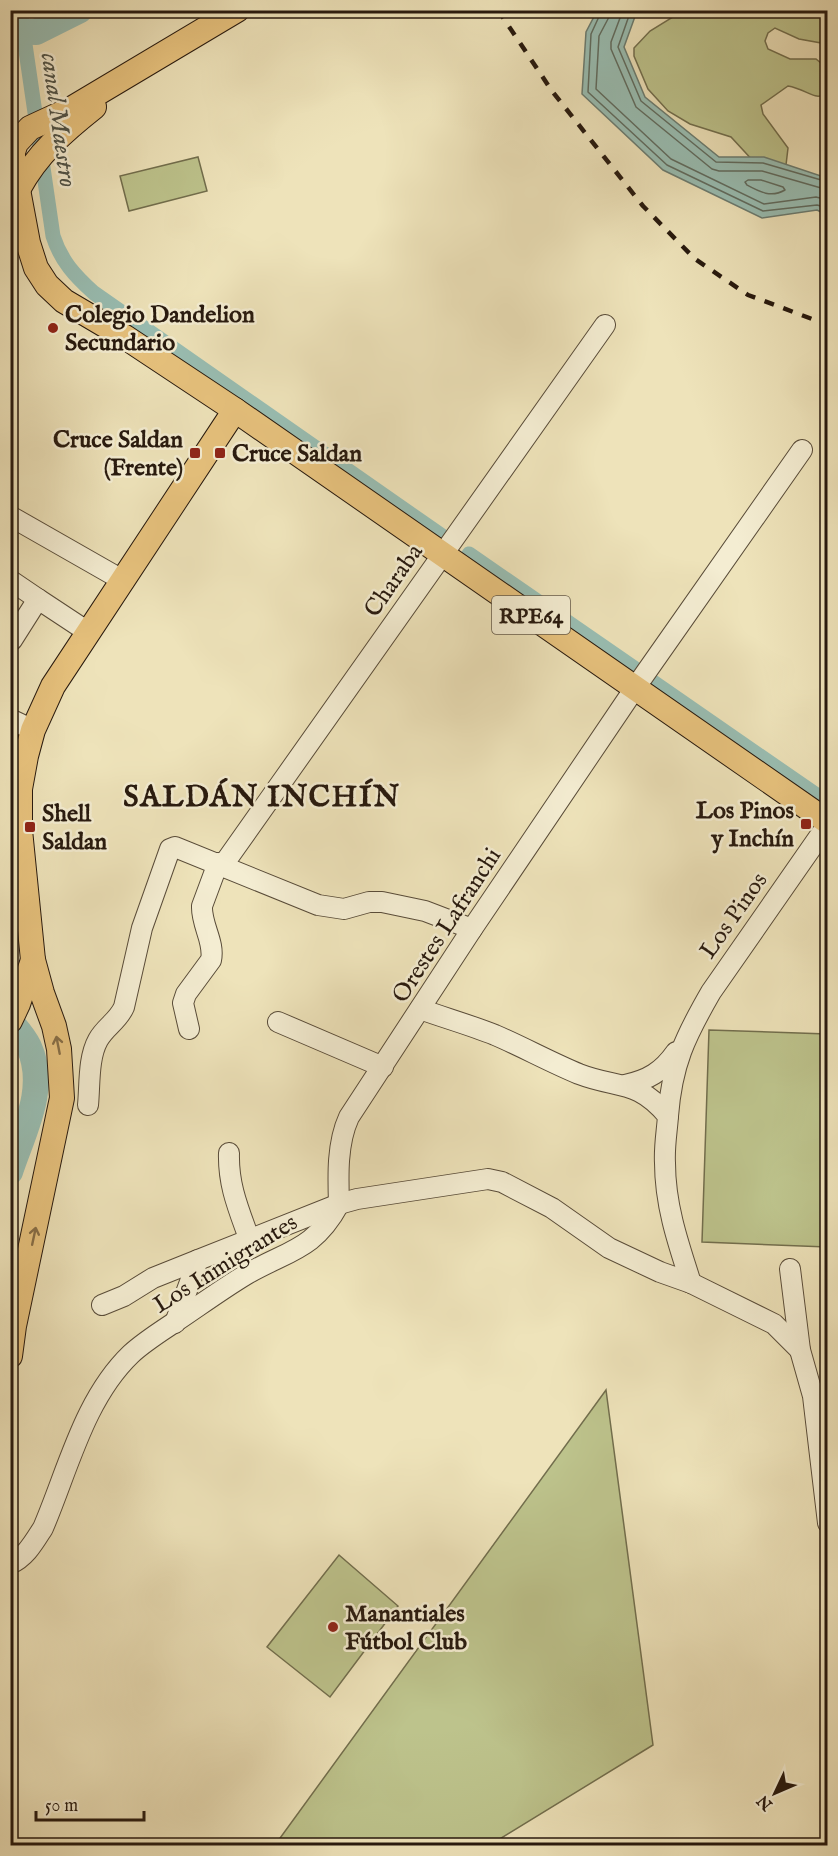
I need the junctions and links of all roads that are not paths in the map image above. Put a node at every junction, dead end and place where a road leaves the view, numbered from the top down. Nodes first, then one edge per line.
1 (237, 10) edge
2 (604, 325) dead end
3 (235, 410) junction
4 (802, 450) dead end
5 (10, 516) edge
6 (442, 554) junction
7 (10, 580) edge
8 (124, 581) junction
9 (38, 599) junction
10 (88, 632) junction
11 (12, 640) dead end
12 (635, 687) junction
13 (10, 719) edge
14 (33, 730) junction
15 (828, 823) edge
16 (221, 864) junction
17 (472, 929) junction
18 (33, 960) junction
19 (47, 1007) junction
20 (16, 1008) edge
21 (420, 1009) junction
22 (278, 1022) dead end
23 (189, 1029) dead end
24 (686, 1038) junction
25 (382, 1067) junction
26 (625, 1085) junction
27 (88, 1105) dead end
28 (668, 1116) junction
29 (229, 1153) dead end
30 (339, 1204) junction
31 (249, 1240) junction
32 (198, 1260) junction
33 (790, 1269) dead end
34 (690, 1283) junction
35 (102, 1305) dead end
36 (175, 1323) junction
37 (800, 1350) junction
38 (10, 1356) edge
39 (828, 1522) edge
40 (10, 1564) edge

1 - 3 main road
2 - 6 street, Charaba
3 - 6 main road, RPE64
3 - 8 main road
4 - 12 street, Orestes Lafranchi
5 - 8 street
6 - 12 main road, RPE64
6 - 16 street, Charaba
7 - 9 street
8 - 10 main road
9 - 10 street
9 - 11 street
10 - 14 main road
12 - 15 main road, RPE64
12 - 17 street, Orestes Lafranchi
13 - 14 street
14 - 18 main road
15 - 24 street, Los Pinos
16 - 17 street
16 - 23 street, Charaba
16 - 27 street
17 - 21 street, Orestes Lafranchi
18 - 19 main road
18 - 20 main road
19 - 20 main road
38 -> 19 main road
21 - 25 street, Orestes Lafranchi
21 - 26 street
22 - 25 street
24 - 26 street, Los Pinos
24 - 28 street, Los Pinos
25 - 30 street, Orestes Lafranchi
26 - 28 street
28 - 34 street, Los Pinos
29 - 31 street
30 - 31 street
30 - 34 street
30 - 36 street, Los Inmigrantes
31 - 32 street
32 - 35 street
32 - 36 street
33 - 37 street
34 - 37 street
36 - 40 street, Los Inmigrantes
37 - 39 street

